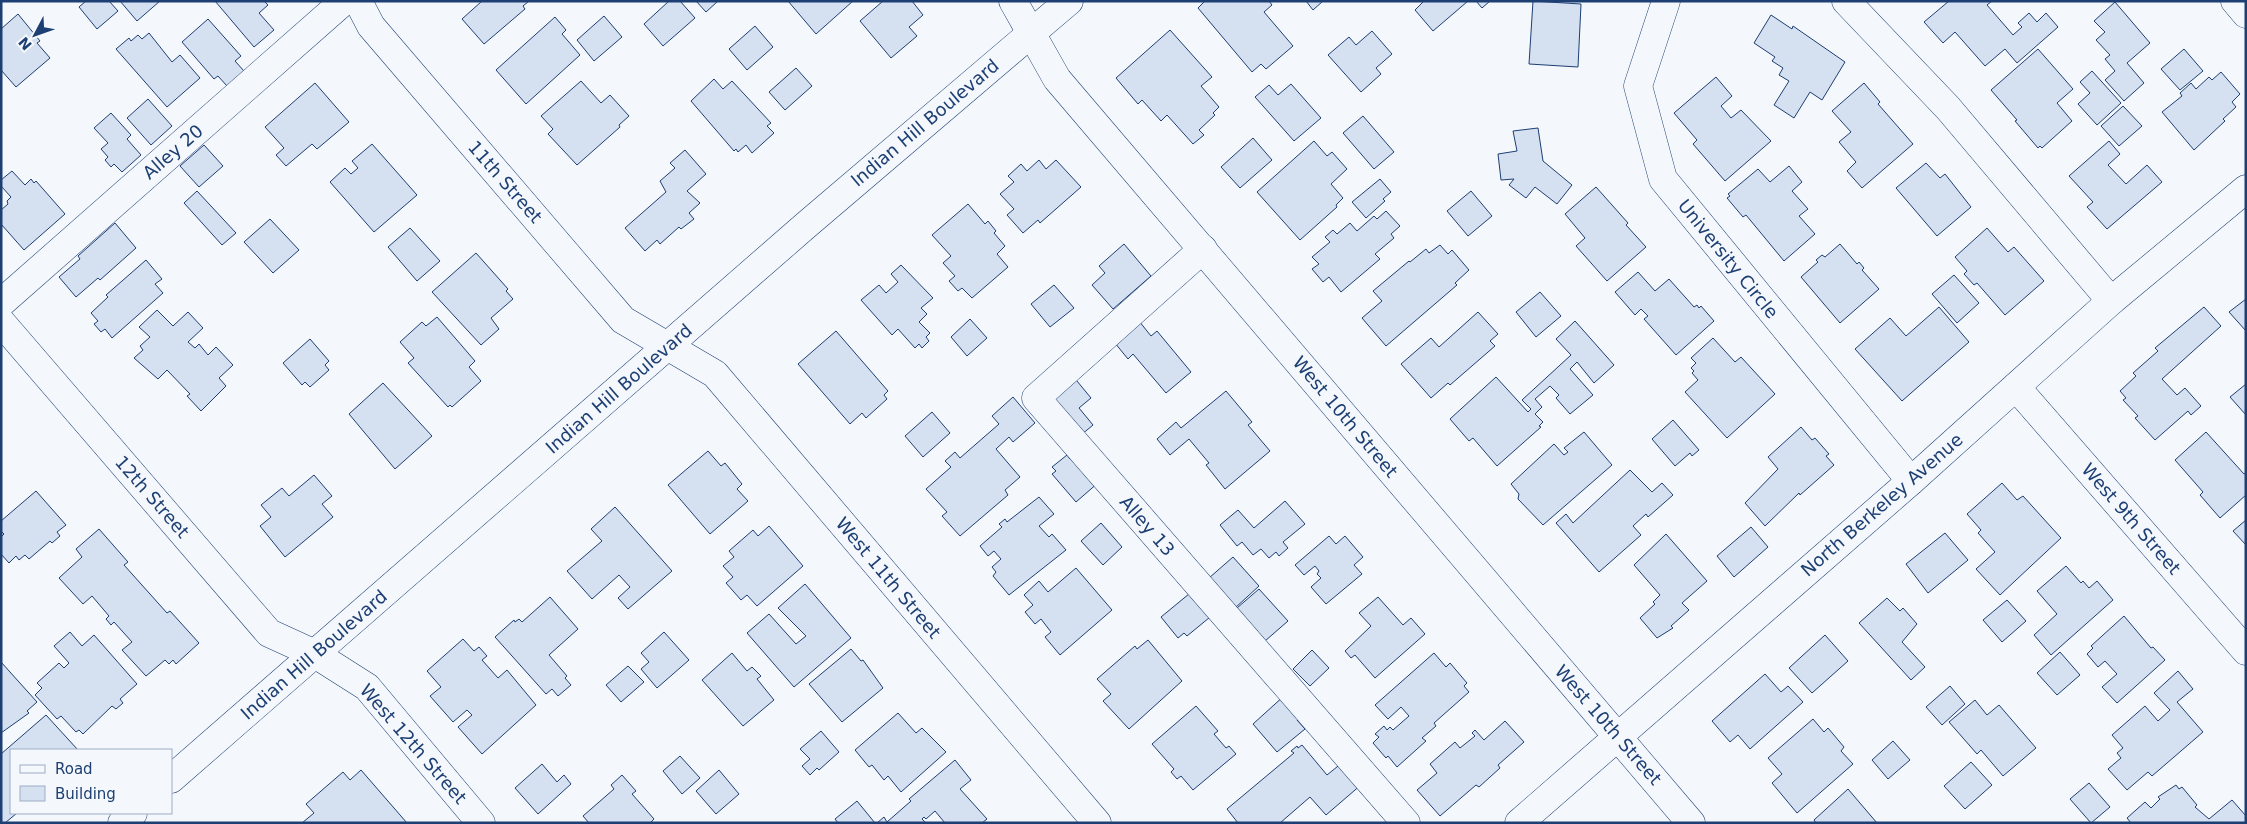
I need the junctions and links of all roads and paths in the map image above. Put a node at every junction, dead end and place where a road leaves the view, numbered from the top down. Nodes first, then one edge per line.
1 (344, 1) edge
2 (358, 1) edge
3 (1013, 1) edge
4 (1070, 1) edge
5 (1666, 1) edge
6 (1846, 1) edge
7 (2235, 1) edge
8 (2246, 14) edge
9 (1031, 33) junction
10 (2246, 188) edge
11 (1203, 249) junction
12 (2111, 301) junction
13 (1, 303) edge
14 (1, 322) edge
15 (668, 347) junction
16 (2016, 387) junction
17 (1911, 481) junction
18 (2246, 651) edge
19 (315, 654) junction
20 (1618, 738) junction
21 (172, 778) edge
22 (132, 814) edge
23 (122, 823) edge
24 (481, 823) edge
25 (1097, 823) edge
26 (1406, 823) edge
27 (1520, 823) edge
28 (1691, 823) edge

1 - 13 street, Alley 20
2 - 15 street, 11th Street
3 - 9 street, West 10th Street
4 - 9 street, Indian Hill Boulevard
5 - 17 street, University Circle
6 - 12 street
7 - 8 street
9 - 11 street, West 10th Street
9 - 15 street, Indian Hill Boulevard
10 - 12 street, North Berkeley Avenue
11 - 20 street, West 10th Street
11 - 26 street, Alley 13
12 - 16 street, North Berkeley Avenue
14 - 19 street, 12th Street
15 - 19 street, Indian Hill Boulevard
15 - 25 street, West 11th Street
16 - 17 street, North Berkeley Avenue
16 - 18 street, West 9th Street
17 - 20 street, North Berkeley Avenue
19 - 21 street, Indian Hill Boulevard
19 - 24 street, West 12th Street
20 - 27 street, North Berkeley Avenue
20 - 28 street, West 10th Street
22 - 23 street

